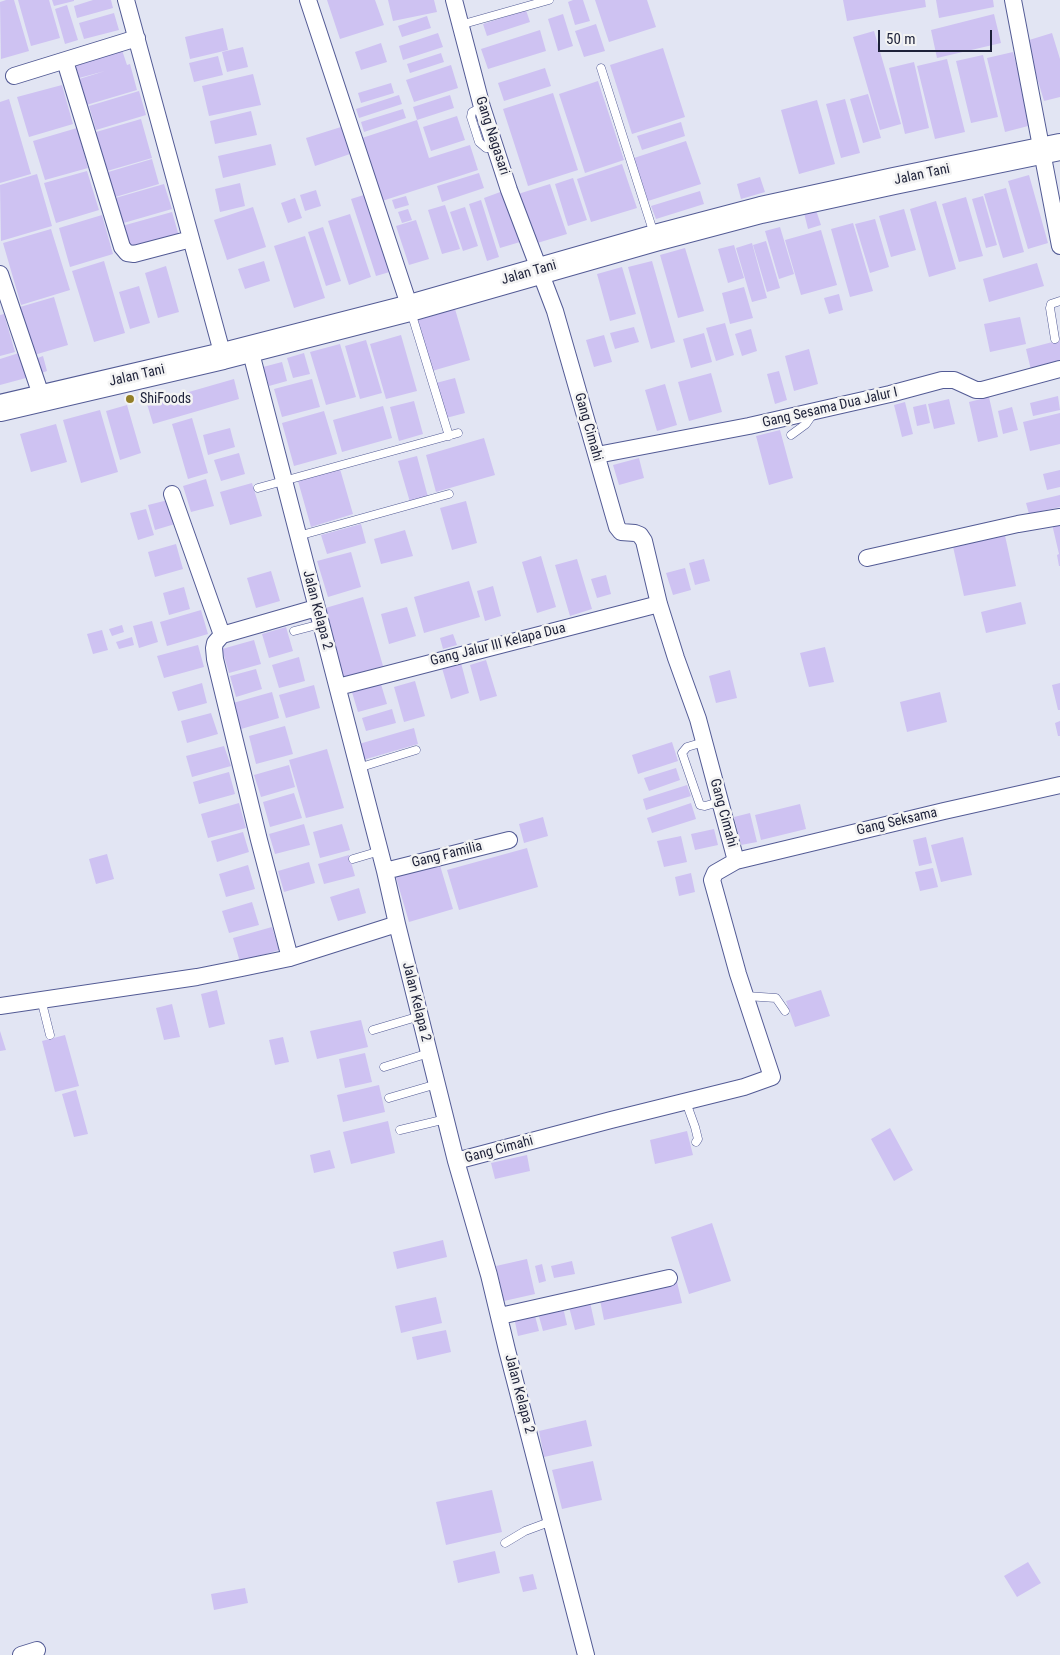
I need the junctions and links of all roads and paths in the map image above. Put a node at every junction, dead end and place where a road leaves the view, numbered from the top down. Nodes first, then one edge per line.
1 (126, 0) edge
2 (308, 0) edge
3 (454, 0) edge
4 (549, 0) edge
5 (1013, 0) edge
6 (460, 25) junction
7 (137, 38) junction
8 (65, 61) junction
9 (601, 68) dead end
10 (14, 76) dead end
11 (1051, 149) edge
12 (655, 238) junction
13 (192, 239) junction
14 (1060, 246) edge
15 (540, 270) junction
16 (0, 274) edge
17 (1060, 300) edge
18 (410, 308) junction
19 (1056, 339) dead end
20 (250, 349) junction
21 (222, 356) junction
22 (1060, 369) edge
23 (42, 398) junction
24 (0, 408) edge
25 (814, 412) junction
26 (458, 433) dead end
27 (791, 435) dead end
28 (449, 436) junction
29 (597, 456) junction
30 (284, 481) junction
31 (258, 488) dead end
32 (172, 494) dead end
33 (448, 494) dead end
34 (1060, 517) edge
35 (298, 536) junction
36 (867, 558) dead end
37 (659, 604) junction
38 (316, 608) junction
39 (320, 624) junction
40 (294, 630) dead end
41 (222, 635) junction
42 (338, 687) junction
43 (704, 742) junction
44 (416, 750) dead end
45 (358, 768) junction
46 (1060, 785) edge
47 (720, 802) junction
48 (509, 840) dead end
49 (380, 851) junction
50 (353, 859) dead end
51 (736, 861) junction
52 (385, 871) junction
53 (397, 924) junction
54 (290, 958) junction
55 (746, 996) junction
56 (41, 999) junction
57 (0, 1006) edge
58 (785, 1011) dead end
59 (420, 1016) junction
60 (373, 1030) dead end
61 (50, 1035) dead end
62 (429, 1053) junction
63 (384, 1068) dead end
64 (437, 1084) junction
65 (389, 1098) dead end
66 (686, 1102) junction
67 (446, 1119) junction
68 (400, 1130) dead end
69 (696, 1142) dead end
70 (456, 1161) junction
71 (669, 1278) dead end
72 (500, 1316) junction
73 (552, 1521) junction
74 (505, 1543) dead end
75 (37, 1650) dead end
76 (21, 1655) edge
77 (586, 1655) edge

1 - 7 street
2 - 18 street
3 - 6 street, Gang Nagasari
4 - 6 lane
5 - 11 street
6 - 15 street, Gang Nagasari
7 - 8 street
7 - 13 street
8 - 10 street
8 - 13 street
9 - 12 lane
11 - 12 highway, Jalan Tani
11 - 14 street
12 - 15 highway, Jalan Tani
13 - 21 street
15 - 18 highway, Jalan Tani
15 - 29 street, Gang Cimahi
16 - 23 street
17 - 19 lane
18 - 20 highway, Jalan Tani
18 - 28 lane
20 - 21 highway, Jalan Tani
20 - 30 street, Jalan Kelapa 2
21 - 23 highway, Jalan Tani
22 - 25 street, Gang Sesama Dua Jalur I
23 - 24 highway, Jalan Tani
25 - 27 lane
25 - 29 street, Gang Sesama Dua Jalur I
26 - 28 lane
28 - 30 lane
29 - 37 street, Gang Cimahi
30 - 31 lane
30 - 35 street, Jalan Kelapa 2
32 - 41 street
33 - 35 lane
34 - 36 street
35 - 38 street, Jalan Kelapa 2
37 - 42 street, Gang Jalur III Kelapa Dua
37 - 43 street, Gang Cimahi
38 - 39 street, Jalan Kelapa 2
38 - 41 street
39 - 40 lane
39 - 42 street, Jalan Kelapa 2
41 - 54 street
42 - 45 street, Jalan Kelapa 2
43 - 47 street, Gang Cimahi
43 - 47 lane
44 - 45 lane
45 - 49 street, Jalan Kelapa 2
46 - 51 street, Gang Seksama
47 - 51 street, Gang Cimahi
48 - 52 street, Gang Familia
49 - 50 lane
49 - 52 street, Jalan Kelapa 2
51 - 55 street, Gang Cimahi
52 - 53 street, Jalan Kelapa 2
53 - 54 street
53 - 59 street, Jalan Kelapa 2
54 - 56 street
55 - 58 lane
55 - 66 street, Gang Cimahi
56 - 57 street
56 - 61 lane
59 - 60 lane
59 - 62 street, Jalan Kelapa 2
62 - 63 lane
62 - 64 street, Jalan Kelapa 2
64 - 65 lane
64 - 67 street, Jalan Kelapa 2
66 - 69 lane
66 - 70 street, Gang Cimahi
67 - 68 lane
67 - 70 street, Jalan Kelapa 2
70 - 72 street, Jalan Kelapa 2
71 - 72 street
72 - 73 street, Jalan Kelapa 2
73 - 74 lane
73 - 77 street, Jalan Kelapa 2
75 - 76 street

